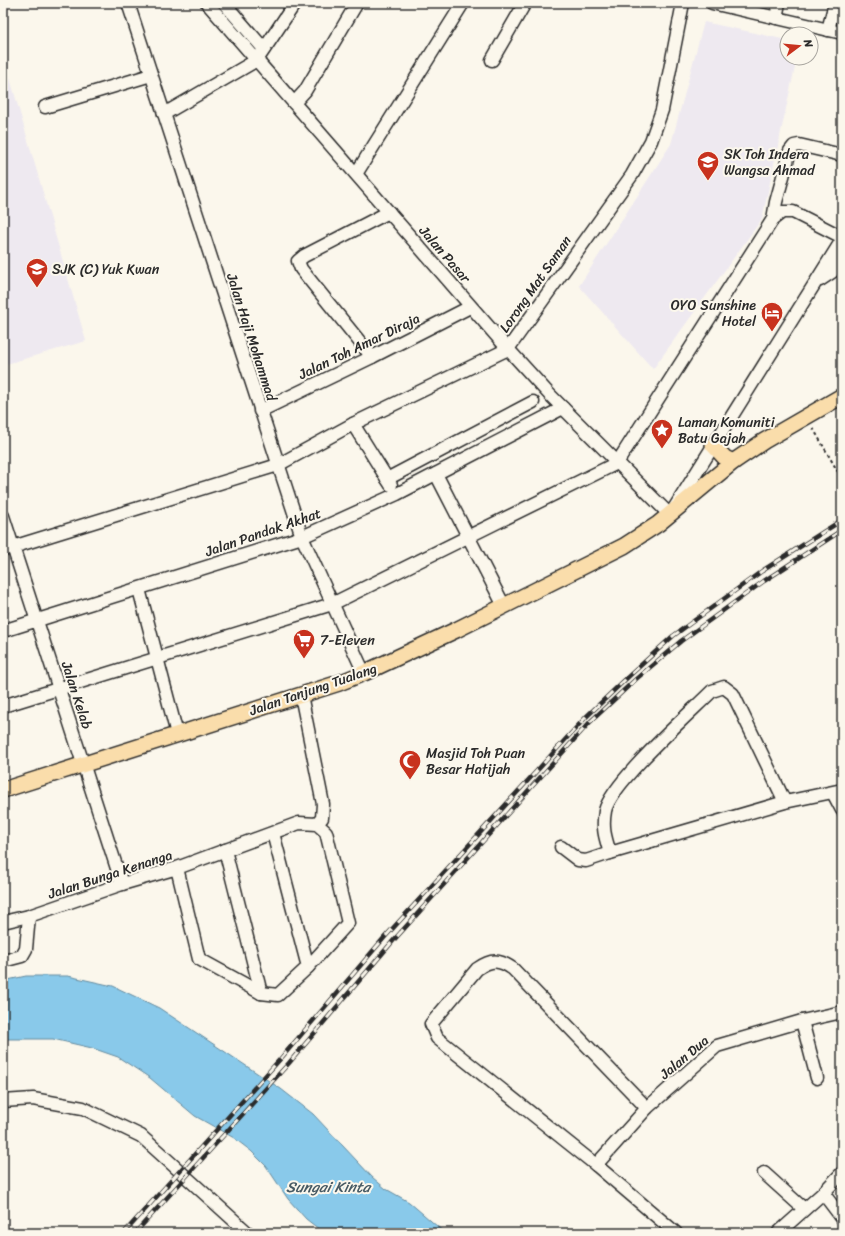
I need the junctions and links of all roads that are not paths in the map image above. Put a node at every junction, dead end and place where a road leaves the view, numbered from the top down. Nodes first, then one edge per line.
1 (128, 3) edge
2 (207, 3) edge
3 (224, 3) edge
4 (295, 3) edge
5 (357, 3) edge
6 (463, 3) edge
7 (525, 3) edge
8 (683, 3) edge
9 (712, 3) edge
10 (779, 3) edge
11 (835, 3) edge
12 (776, 18) junction
13 (828, 30) junction
14 (842, 33) edge
15 (264, 49) junction
16 (257, 60) junction
17 (492, 60) dead end
18 (151, 75) junction
19 (294, 102) junction
20 (45, 107) dead end
21 (164, 114) junction
22 (842, 154) edge
23 (356, 174) junction
24 (389, 212) junction
25 (772, 219) junction
26 (842, 239) edge
27 (842, 262) edge
28 (817, 281) junction
29 (470, 307) junction
30 (508, 349) junction
31 (372, 357) junction
32 (842, 396) edge
33 (533, 402) dead end
34 (563, 408) junction
35 (260, 411) junction
36 (513, 412) junction
37 (352, 424) junction
38 (522, 429) junction
39 (713, 445) junction
40 (733, 462) junction
41 (617, 463) junction
42 (278, 465) junction
43 (436, 474) junction
44 (387, 479) junction
45 (397, 494) junction
46 (670, 515) junction
47 (3, 516) edge
48 (468, 536) junction
49 (302, 537) junction
50 (8, 548) edge
51 (139, 589) junction
52 (332, 604) junction
53 (504, 606) junction
54 (37, 621) junction
55 (3, 631) edge
56 (157, 658) junction
57 (364, 673) junction
58 (59, 689) junction
59 (301, 695) junction
60 (3, 706) edge
61 (177, 734) junction
62 (84, 764) junction
63 (3, 790) edge
64 (837, 791) edge
65 (785, 802) junction
66 (842, 810) edge
67 (317, 824) junction
68 (273, 833) junction
69 (561, 846) dead end
70 (226, 850) junction
71 (610, 853) junction
72 (177, 868) junction
73 (122, 884) junction
74 (29, 916) junction
75 (3, 922) edge
76 (3, 961) edge
77 (308, 967) junction
78 (261, 993) junction
79 (842, 1012) edge
80 (802, 1021) junction
81 (817, 1078) dead end
82 (3, 1101) edge
83 (647, 1108) junction
84 (596, 1164) junction
85 (764, 1173) dead end
86 (842, 1173) edge
87 (823, 1193) junction
88 (804, 1209) junction
89 (842, 1218) edge
90 (241, 1231) edge
91 (676, 1233) edge
92 (778, 1233) edge

1 - 18 street, Jalan Haji Mohammad
2 - 16 street, Jalan Pasar
3 - 15 street
4 - 15 street
5 - 19 street
6 - 23 street
7 - 17 street
8 - 30 street, Lorong Mat Saman
9 - 12 street
10 - 12 street
11 - 13 street
12 - 13 street
13 - 14 street
15 - 16 street
16 - 19 street, Jalan Pasar
16 - 21 street
18 - 20 street
18 - 21 street, Jalan Haji Mohammad
19 - 23 street, Jalan Pasar
21 - 35 street, Jalan Haji Mohammad
22 - 25 street
23 - 24 street, Jalan Pasar
24 - 29 street, Jalan Pasar
24 - 31 street
25 - 26 street
25 - 41 street
26 - 28 street
27 - 28 street
28 - 39 street
29 - 30 street, Jalan Pasar
29 - 31 street, Jalan Toh Amar Diraja
30 - 34 street, Jalan Pasar
30 - 37 street, Lorong Mat Saman
31 - 35 street, Jalan Toh Amar Diraja
32 - 40 main road, Jalan Tanjung Tualang
33 - 36 street
34 - 38 street, Jalan Pandak Akhat
34 - 41 street, Jalan Pasar
35 - 42 street, Jalan Haji Mohammad
36 - 38 street
36 - 44 street
37 - 42 street, Lorong Mat Saman
37 - 44 street
38 - 43 street, Jalan Pandak Akhat
39 - 40 main road
39 - 46 street
40 - 46 main road, Jalan Tanjung Tualang
41 - 46 street, Jalan Pasar
41 - 48 street
42 - 49 street, Jalan Haji Mohammad
42 - 50 street, Lorong Mat Saman
43 - 45 street, Jalan Pandak Akhat
43 - 48 street
44 - 45 street
45 - 49 street, Jalan Pandak Akhat
46 - 53 main road, Jalan Tanjung Tualang
47 - 50 street, Jalan Kelab
48 - 52 street
48 - 53 street
49 - 51 street, Jalan Pandak Akhat
49 - 52 street, Jalan Haji Mohammad
50 - 54 street, Jalan Kelab
51 - 54 street, Jalan Pandak Akhat
51 - 56 street
52 - 56 street
52 - 57 street, Jalan Haji Mohammad
53 - 57 main road, Jalan Tanjung Tualang
54 - 55 street, Jalan Pandak Akhat
54 - 58 street, Jalan Kelab
56 - 58 street
56 - 61 street
57 - 59 main road, Jalan Tanjung Tualang
58 - 60 street
58 - 62 street, Jalan Kelab
59 - 61 main road, Jalan Tanjung Tualang
59 - 67 street
61 - 62 main road, Jalan Tanjung Tualang
62 - 63 main road, Jalan Tanjung Tualang
62 - 73 street, Jalan Kelab
64 - 65 street
64 - 66 street
65 - 71 street
65 - 71 street
67 - 68 street, Jalan Bunga Kenanga
67 - 77 street
68 - 70 street, Jalan Bunga Kenanga
68 - 77 street
69 - 71 street
70 - 72 street, Jalan Bunga Kenanga
70 - 78 street
72 - 73 street, Jalan Bunga Kenanga
72 - 78 street
73 - 74 street, Jalan Bunga Kenanga
74 - 75 street, Jalan Bunga Kenanga
74 - 76 street
77 - 78 street
79 - 80 street, Jalan Dua
80 - 81 street
80 - 83 street, Jalan Dua
82 - 90 street
83 - 84 street, Jalan Dua
83 - 84 street
84 - 91 street
85 - 88 street
86 - 87 street
87 - 88 street
87 - 89 street
88 - 92 street

